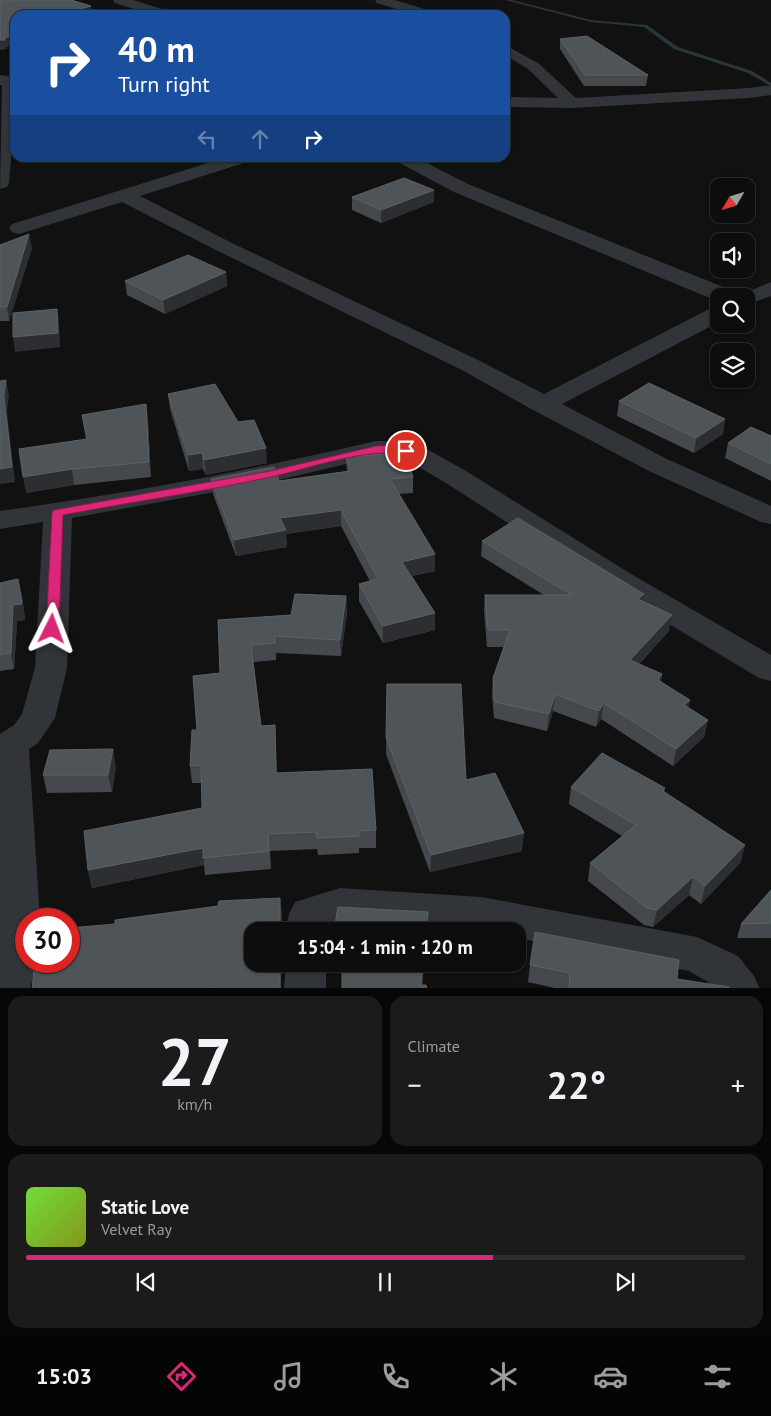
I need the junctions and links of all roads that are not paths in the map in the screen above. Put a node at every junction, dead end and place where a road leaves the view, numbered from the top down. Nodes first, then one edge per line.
1 (120, 0) edge
2 (382, 0) edge
3 (151, 10) edge
4 (413, 10) edge
5 (510, 52) edge
6 (0, 80) edge
7 (771, 90) edge
8 (510, 102) edge
9 (572, 103) junction
10 (227, 162) edge
11 (412, 162) edge
12 (0, 183) edge
13 (123, 195) junction
14 (19, 228) dead end
15 (771, 288) edge
16 (710, 290) edge
17 (755, 295) edge
18 (710, 318) edge
19 (542, 405) junction
20 (58, 512) junction
21 (771, 516) edge
22 (0, 520) edge
23 (771, 670) edge
24 (5, 746) edge
25 (308, 922) edge
26 (522, 922) edge
27 (526, 923) edge
28 (306, 972) edge
29 (9, 988) edge
30 (305, 988) edge
31 (739, 988) edge

1 - 3 street
2 - 4 street
5 - 9 street
6 - 12 street
7 - 9 street
8 - 9 street
10 - 13 street
11 - 16 street
13 - 14 street
13 - 19 street
15 - 17 street
18 - 19 street
19 - 21 street
20 - 22 street
20 - 23 street
20 - 24 street
24 - 29 street
25 - 26 street
27 - 31 street
28 - 30 street

